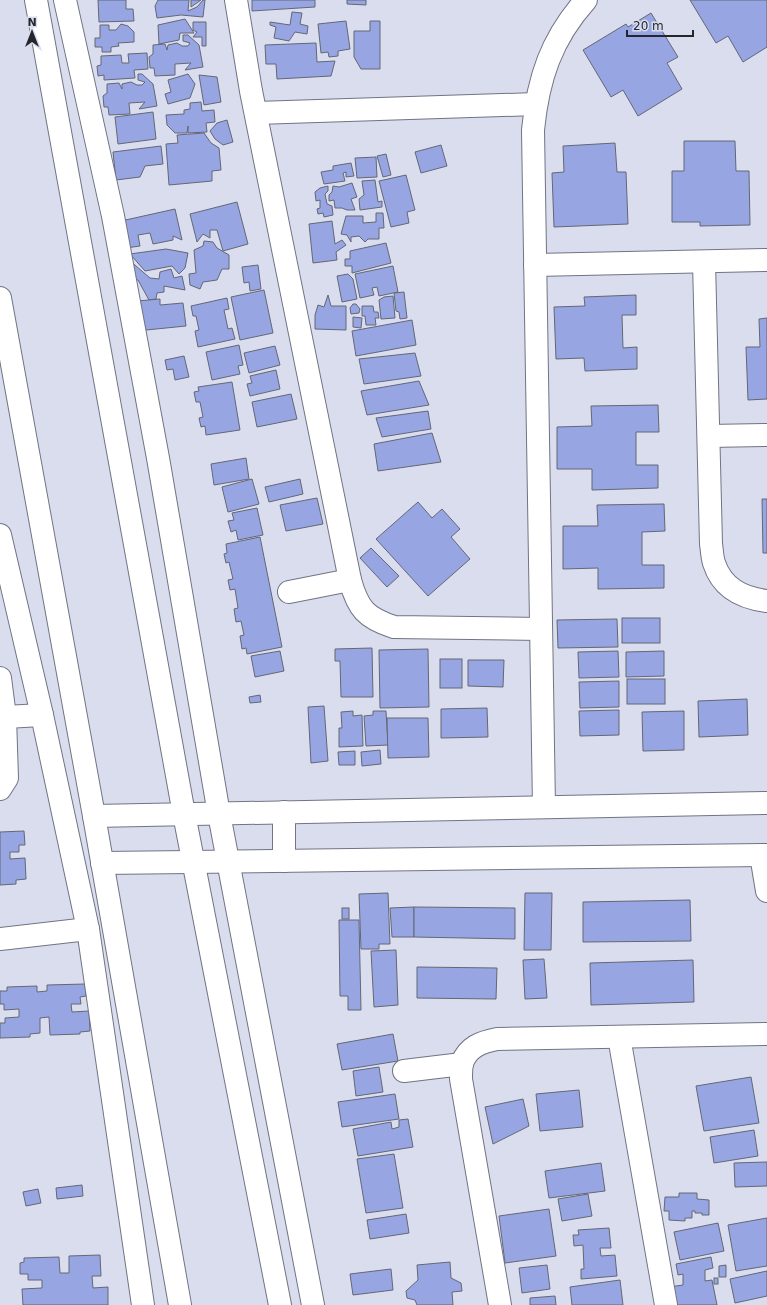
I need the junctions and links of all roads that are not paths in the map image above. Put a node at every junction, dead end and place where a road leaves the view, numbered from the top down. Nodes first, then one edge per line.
1 (36, 0) edge
2 (64, 0) edge
3 (236, 0) edge
4 (586, 0) edge
5 (536, 104) junction
6 (256, 113) junction
7 (767, 260) edge
8 (704, 262) junction
9 (535, 265) junction
10 (0, 298) edge
11 (767, 435) edge
12 (709, 436) junction
13 (0, 535) edge
14 (350, 580) junction
15 (289, 592) dead end
16 (767, 602) edge
17 (541, 629) junction
18 (0, 678) edge
19 (42, 716) junction
20 (5, 717) junction
21 (0, 789) edge
22 (767, 803) edge
23 (544, 807) junction
24 (284, 812) junction
25 (184, 814) junction
26 (219, 814) junction
27 (94, 816) junction
28 (764, 855) edge
29 (284, 861) junction
30 (194, 862) junction
31 (228, 862) junction
32 (102, 863) junction
33 (767, 891) edge
34 (88, 929) junction
35 (0, 939) edge
36 (767, 1034) edge
37 (619, 1037) junction
38 (462, 1064) junction
39 (404, 1071) dead end
40 (143, 1305) edge
41 (180, 1305) edge
42 (280, 1305) edge
43 (313, 1305) edge
44 (500, 1305) edge
45 (666, 1305) edge

1 - 25 street
2 - 26 street
3 - 6 street
4 - 5 street
5 - 6 street
5 - 9 street
6 - 14 street
7 - 8 street
8 - 9 street
8 - 12 street
9 - 17 street
10 - 27 street
11 - 12 street
12 - 16 street
13 - 19 street
14 - 15 street
14 - 17 street
17 - 23 street
18 - 20 street
19 - 20 street
19 - 34 street
20 - 21 street
22 - 23 street
23 - 24 street
24 - 26 street
24 - 29 street
25 - 26 street
25 - 27 street
25 - 30 street
26 - 31 street
27 - 32 street
28 - 29 street
28 - 33 street
29 - 31 street
30 - 31 street
30 - 32 street
30 - 42 street
31 - 43 street
32 - 41 street
34 - 35 street
34 - 40 street
36 - 37 street
37 - 38 street
37 - 45 street
38 - 39 street
38 - 44 street

